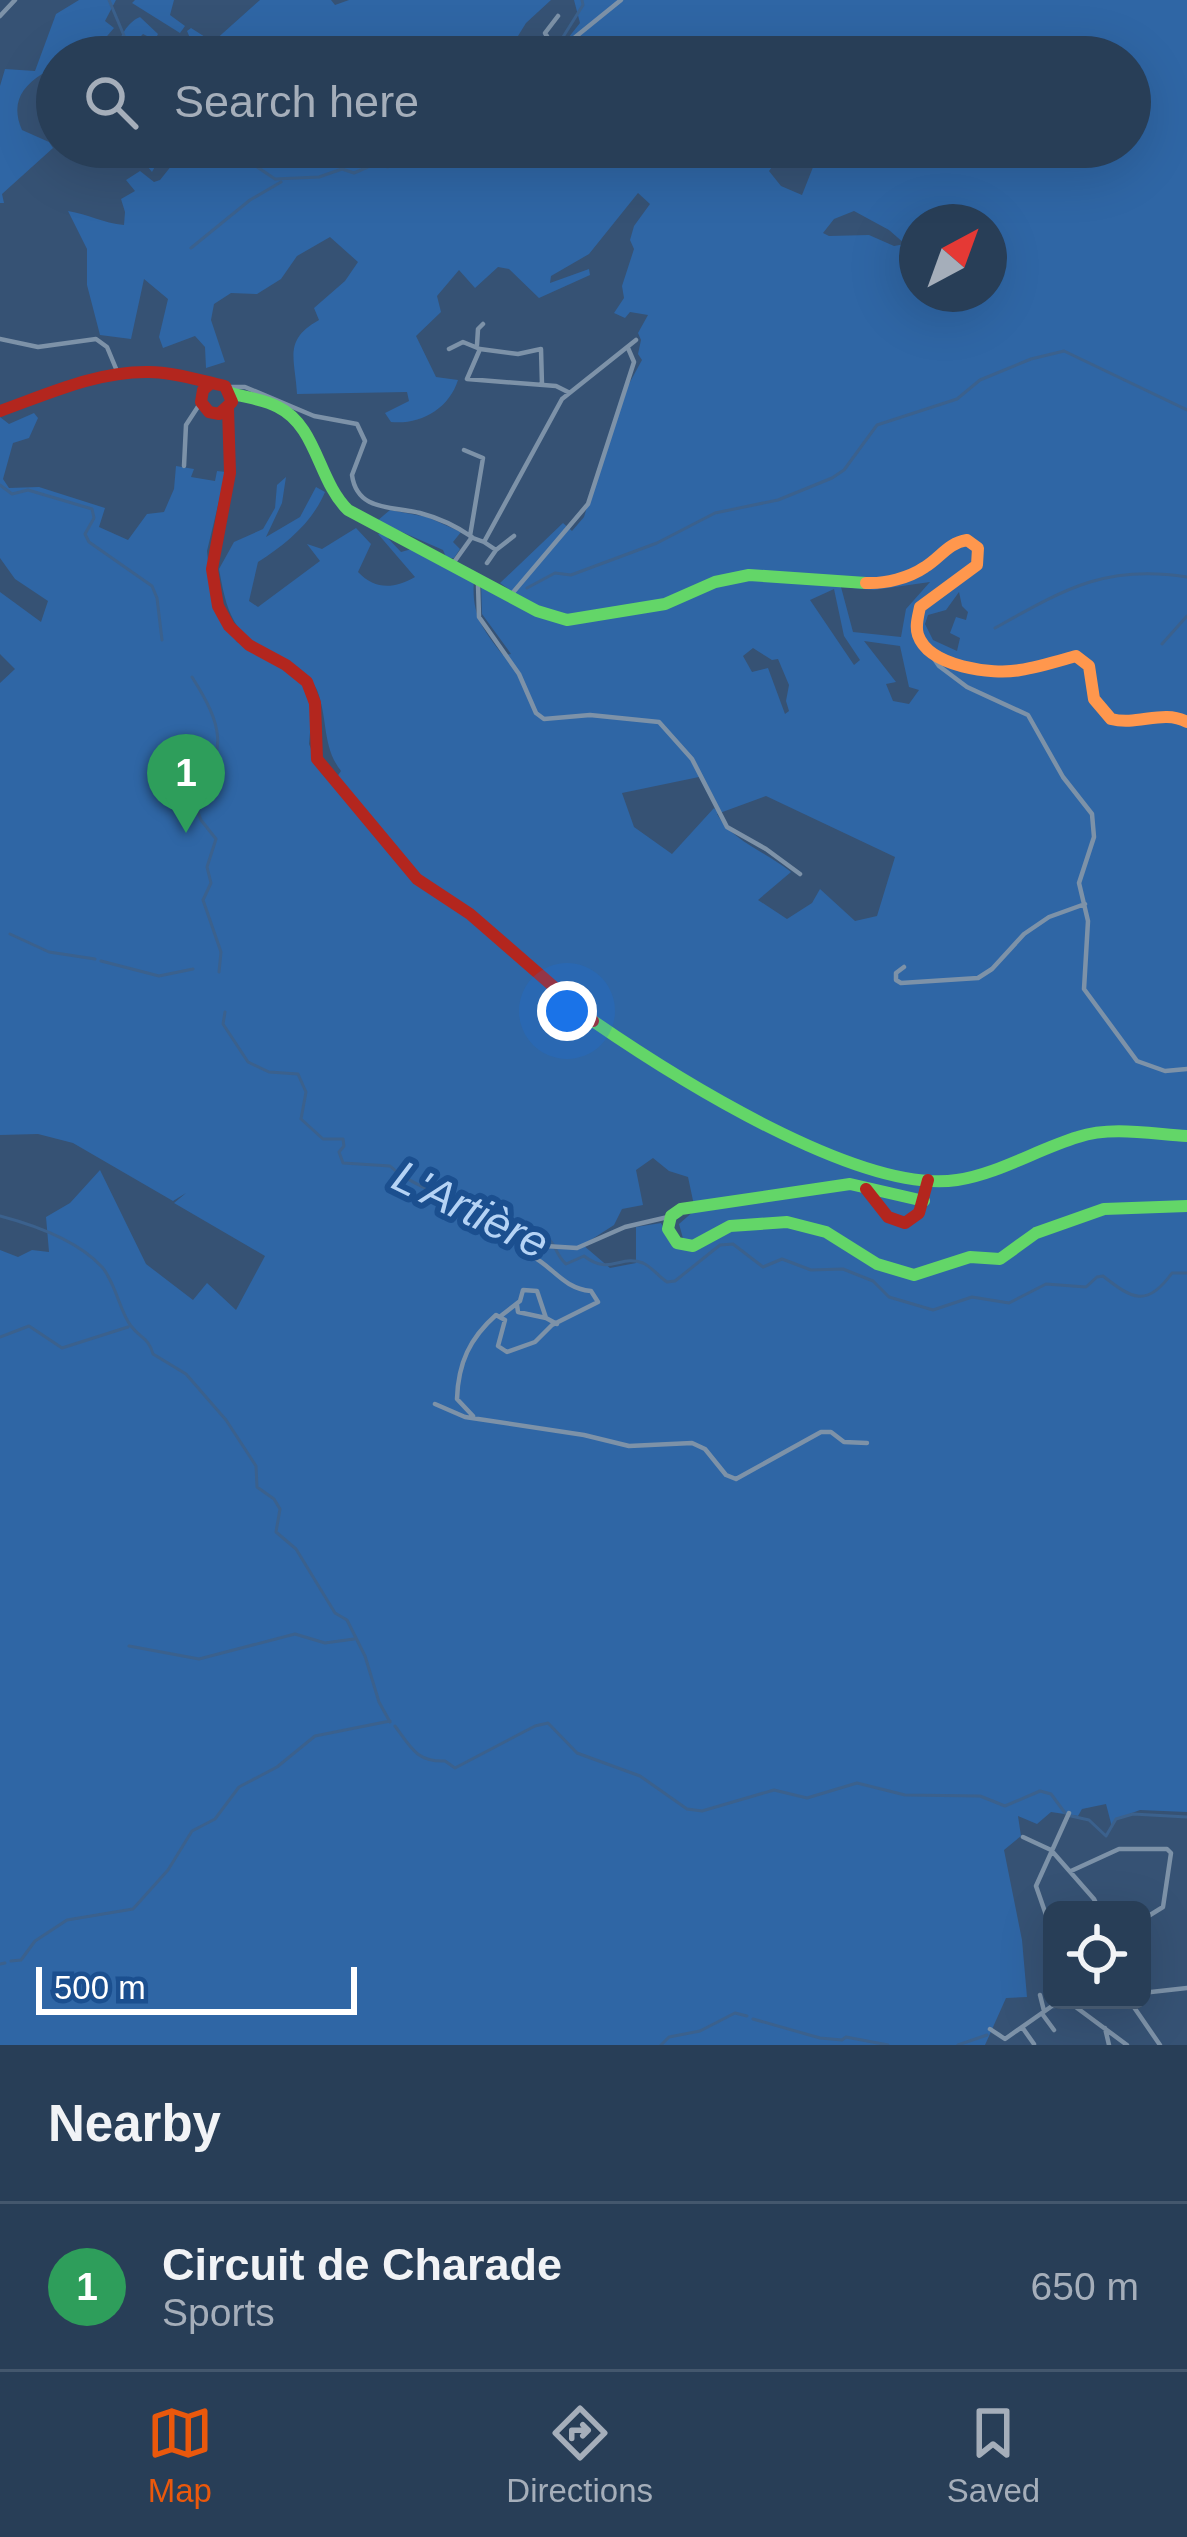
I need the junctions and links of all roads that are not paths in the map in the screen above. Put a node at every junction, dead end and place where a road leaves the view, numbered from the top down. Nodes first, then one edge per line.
1 (15, 0) edge
2 (621, 0) edge
3 (0, 16) edge
4 (558, 16) dead end
5 (547, 36) edge
6 (577, 36) edge
7 (483, 325) dead end
8 (0, 339) edge
9 (636, 340) dead end
10 (479, 347) junction
11 (628, 348) junction
12 (449, 349) dead end
13 (118, 373) junction
14 (176, 375) junction
15 (212, 383) junction
16 (542, 385) junction
17 (568, 392) junction
18 (232, 396) junction
19 (206, 406) junction
20 (0, 411) edge
21 (186, 425) junction
22 (464, 450) dead end
23 (230, 452) junction
24 (184, 466) dead end
25 (514, 536) dead end
26 (471, 537) junction
27 (484, 542) junction
28 (496, 550) junction
29 (487, 563) dead end
30 (452, 565) junction
31 (478, 578) junction
32 (510, 596) junction
33 (927, 648) junction
34 (1187, 722) edge
35 (800, 874) dead end
36 (1085, 904) junction
37 (904, 967) dead end
38 (1187, 1069) edge
39 (1187, 1136) edge
40 (928, 1180) junction
41 (862, 1186) junction
42 (924, 1201) junction
43 (1187, 1206) edge
44 (670, 1216) junction
45 (517, 1303) junction
46 (502, 1316) junction
47 (546, 1318) junction
48 (556, 1324) junction
49 (435, 1404) dead end
50 (473, 1416) junction
51 (867, 1443) dead end
52 (1069, 1813) dead end
53 (1023, 1838) dead end
54 (1051, 1850) junction
55 (1071, 1871) junction
56 (1093, 1901) edge
57 (1043, 1906) edge
58 (1151, 1914) edge
59 (1187, 1988) edge
60 (1151, 1993) edge
61 (1040, 1995) dead end
62 (1051, 2009) edge
63 (1081, 2009) edge
64 (1135, 2009) edge
65 (1043, 2012) junction
66 (1023, 2015) dead end
67 (1024, 2026) junction
68 (1105, 2027) junction
69 (990, 2029) dead end
70 (1054, 2030) dead end
71 (1105, 2043) edge
72 (1034, 2044) edge
73 (1127, 2045) edge
74 (1160, 2045) edge

1 - 3 street
2 - 6 street
4 - 5 street
7 - 10 street
8 - 13 street
9 - 11 street
10 - 12 street
10 - 16 street
10 - 16 street
11 - 17 street
11 - 32 street
13 - 14 street
13 - 20 street
14 - 15 street
14 - 19 street
15 - 18 street
15 - 19 street
16 - 17 street
17 - 27 street
18 - 19 street
18 - 23 street
18 - 26 street
18 - 30 street
19 - 21 street
19 - 21 street
19 - 23 street
21 - 24 street
22 - 26 street
23 - 40 street
25 - 28 street
26 - 27 street
26 - 30 street
27 - 28 street
28 - 29 street
30 - 31 street
31 - 32 street
31 - 35 street
32 - 33 street
33 - 34 street
33 - 36 street
36 - 37 street
36 - 38 street
39 - 40 street
40 - 42 street
41 - 42 street
41 - 42 street
41 - 44 street
43 - 44 street
44 - 48 street
45 - 46 street
45 - 47 street
45 - 47 street
46 - 48 street
46 - 50 street
47 - 48 street
49 - 50 street
50 - 51 street
52 - 54 street
53 - 54 street
54 - 55 street
54 - 57 street
55 - 56 street
55 - 58 street
59 - 60 street
61 - 65 street
62 - 65 street
63 - 68 street
64 - 74 street
65 - 67 street
65 - 70 street
66 - 67 street
67 - 69 street
67 - 72 street
68 - 71 street
68 - 73 street

